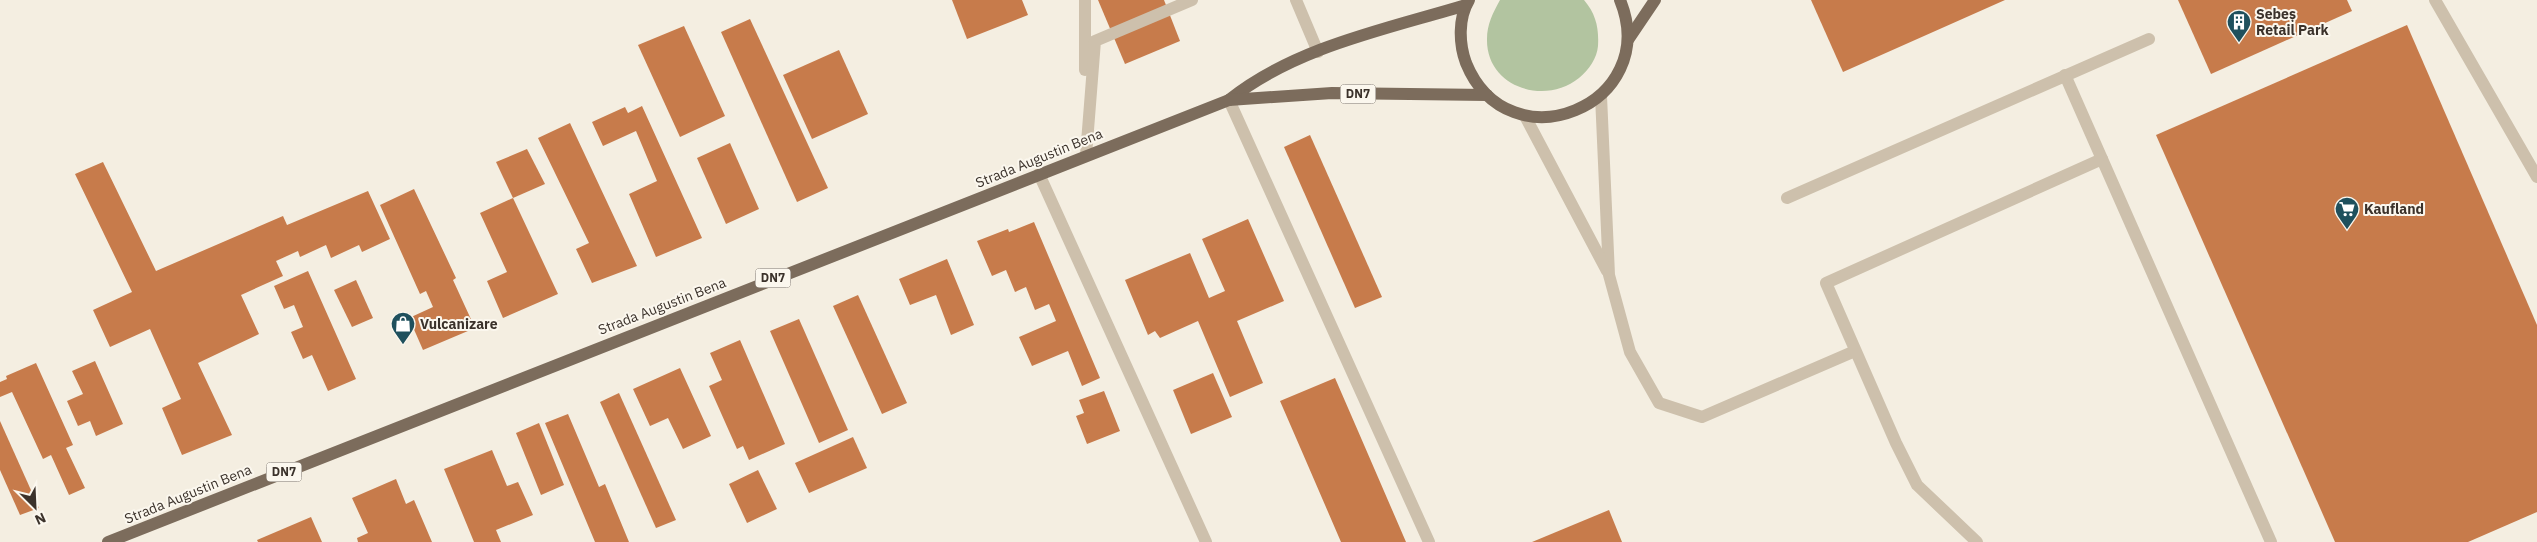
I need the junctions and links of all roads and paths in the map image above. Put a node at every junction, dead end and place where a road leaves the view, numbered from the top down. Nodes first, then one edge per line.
1 (1085, 0) edge
2 (1192, 0) edge
3 (1296, 0) edge
4 (1620, 0) edge
5 (1654, 0) edge
6 (2435, 0) edge
7 (1467, 2) edge
8 (2149, 39) dead end
9 (1628, 40) junction
10 (1318, 52) junction
11 (2065, 75) junction
12 (1487, 96) junction
13 (1601, 96) junction
14 (1229, 100) junction
15 (1525, 116) junction
16 (1086, 156) junction
17 (2102, 159) junction
18 (1039, 174) junction
19 (2537, 177) edge
20 (1787, 198) dead end
21 (1609, 276) junction
22 (1855, 352) junction
23 (108, 542) edge
24 (1206, 542) edge
25 (1429, 542) edge
26 (1977, 542) edge
27 (2271, 542) edge

1 - 16 lane
2 - 16 lane
3 - 10 lane
4 - 9 main road, DN7
5 - 9 main road, DN7
6 - 19 lane
7 - 10 main road, Strada Augustin Bena / DN7
7 - 12 main road, DN7
8 - 11 lane
9 - 13 main road, DN7
10 - 14 main road, Strada Augustin Bena / DN7
11 - 17 lane
11 - 20 lane
12 - 14 main road, Strada Augustin Bena / DN7
12 - 15 main road, DN7
13 - 15 main road, DN7
13 - 21 lane
14 - 16 main road, Strada Augustin Bena / DN7
14 - 25 lane
15 - 21 lane
16 - 18 main road, Strada Augustin Bena / DN7
17 - 22 lane
17 - 27 lane
18 - 23 main road, Strada Augustin Bena / DN7
18 - 24 lane
21 - 22 lane
22 - 26 lane

